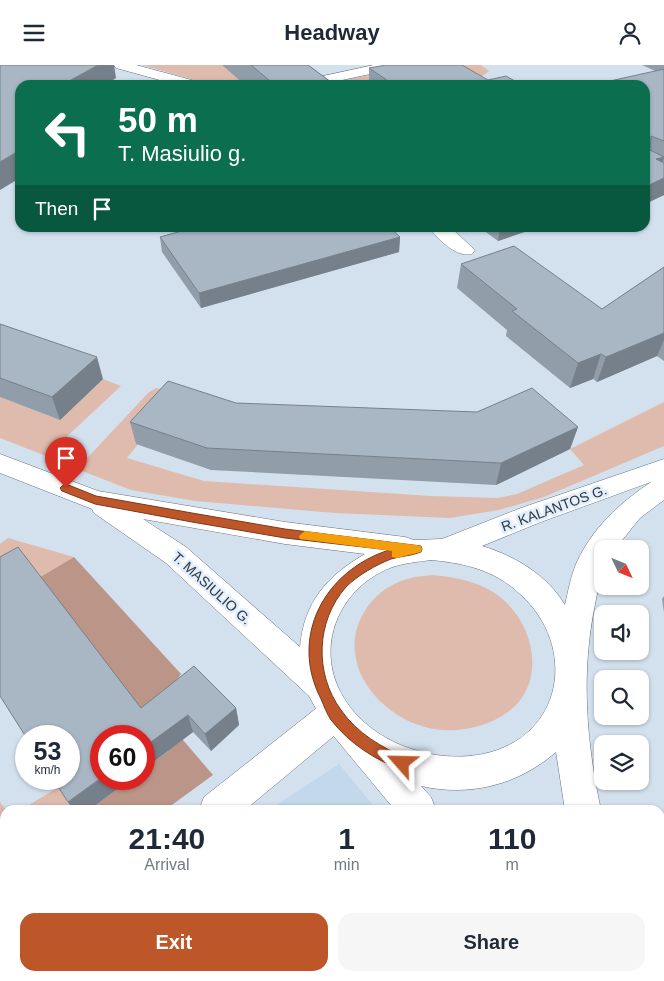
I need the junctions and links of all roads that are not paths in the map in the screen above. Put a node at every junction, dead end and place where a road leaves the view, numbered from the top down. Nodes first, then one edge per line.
1 (121, 65) edge
2 (392, 65) edge
3 (176, 80) edge
4 (323, 80) edge
5 (444, 232) edge
6 (465, 250) dead end
7 (0, 463) edge
8 (664, 468) edge
9 (664, 487) edge
10 (95, 500) junction
11 (416, 549) junction
12 (446, 549) junction
13 (571, 657) junction
14 (571, 691) junction
15 (338, 713) junction
16 (223, 805) edge
17 (414, 805) edge
18 (582, 805) edge

1 - 3 main road
2 - 4 main road
5 - 6 main road
7 - 10 main road, T. MASIULIO G.
8 - 12 main road, R. KALANTOS G.
9 - 13 main road, R. KALANTOS G.
10 - 11 main road, T. MASIULIO G.
10 - 15 main road, T. MASIULIO G.
11 - 12 main road, R. KALANTOS G.
11 - 15 main road, R. KALANTOS G.
12 - 13 main road, R. KALANTOS G.
13 - 14 main road, R. KALANTOS G.
14 - 15 main road, R. KALANTOS G.
14 - 18 main road, R. KALANTOS G.
15 - 16 main road
15 - 17 main road, R. KALANTOS G.

